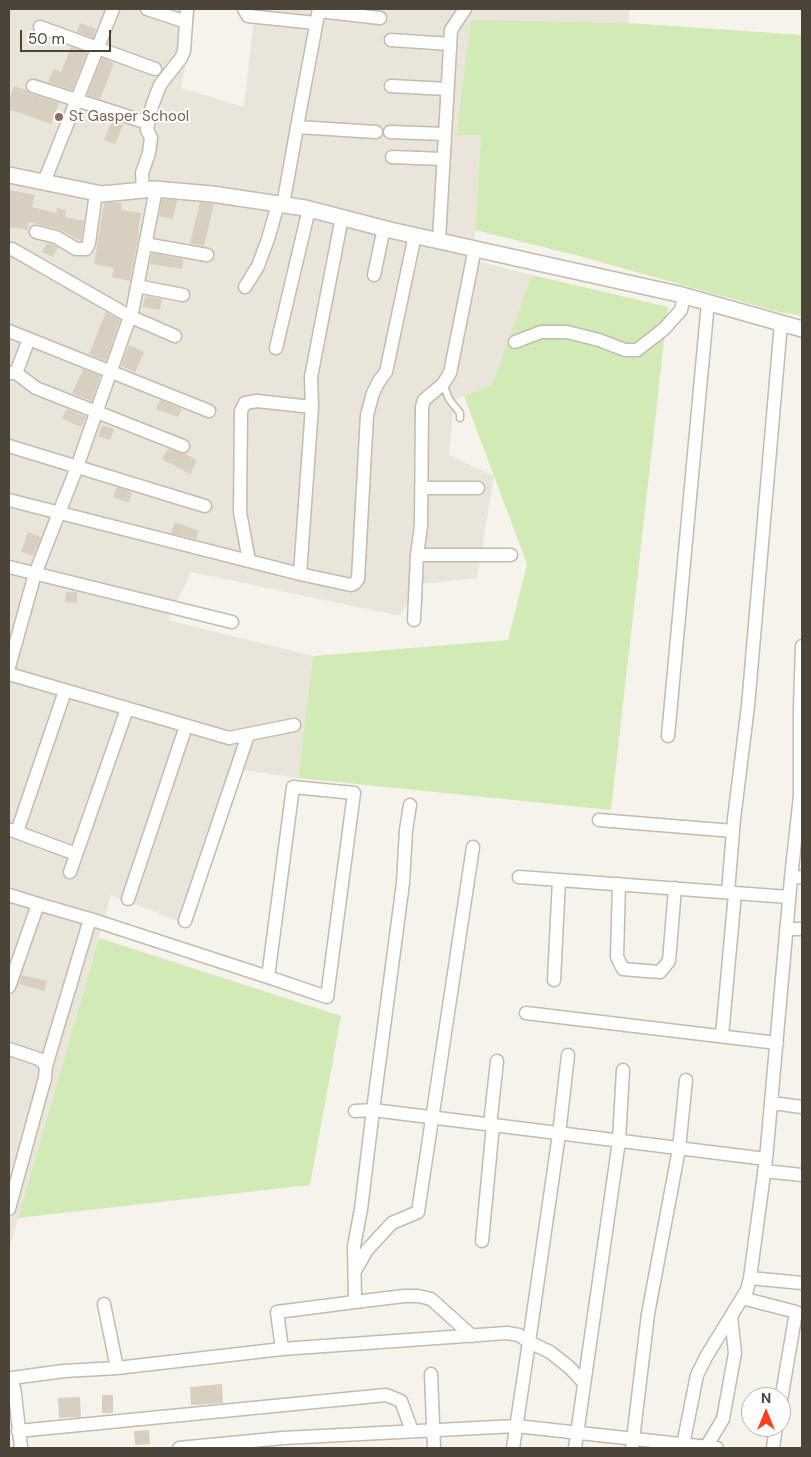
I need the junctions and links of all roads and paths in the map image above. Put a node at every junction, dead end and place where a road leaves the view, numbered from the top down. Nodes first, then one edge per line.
1 (113, 9) edge
2 (147, 9) edge
3 (187, 9) edge
4 (244, 9) edge
5 (465, 9) edge
6 (318, 14) edge
7 (380, 18) dead end
8 (186, 22) junction
9 (40, 27) dead end
10 (391, 40) dead end
11 (450, 44) junction
12 (97, 48) junction
13 (155, 69) dead end
14 (33, 86) dead end
15 (391, 86) dead end
16 (447, 89) junction
17 (76, 100) junction
18 (148, 124) junction
19 (296, 127) junction
20 (376, 132) dead end
21 (390, 132) dead end
22 (444, 134) junction
23 (392, 157) dead end
24 (443, 159) junction
25 (9, 175) edge
26 (44, 182) junction
27 (150, 190) junction
28 (96, 193) junction
29 (281, 204) junction
30 (309, 209) junction
31 (342, 218) junction
32 (384, 228) junction
33 (36, 232) dead end
34 (415, 235) junction
35 (440, 240) junction
36 (145, 244) junction
37 (475, 248) junction
38 (12, 249) dead end
39 (208, 255) dead end
40 (374, 275) dead end
41 (137, 286) junction
42 (245, 287) dead end
43 (183, 295) dead end
44 (684, 296) junction
45 (708, 302) junction
46 (129, 316) junction
47 (781, 323) junction
48 (802, 329) edge
49 (9, 331) edge
50 (175, 336) dead end
51 (29, 339) junction
52 (515, 342) dead end
53 (276, 348) dead end
54 (111, 372) junction
55 (12, 373) edge
56 (443, 384) junction
57 (312, 407) junction
58 (209, 411) dead end
59 (97, 413) junction
60 (460, 418) dead end
61 (9, 446) edge
62 (183, 446) dead end
63 (77, 467) junction
64 (421, 488) junction
65 (478, 488) dead end
66 (9, 500) edge
67 (205, 506) dead end
68 (60, 514) junction
69 (417, 555) junction
70 (511, 555) dead end
71 (249, 561) junction
72 (9, 567) edge
73 (34, 574) junction
74 (300, 574) junction
75 (414, 620) dead end
76 (232, 622) dead end
77 (802, 646) edge
78 (9, 667) edge
79 (9, 674) edge
80 (64, 691) junction
81 (127, 709) junction
82 (186, 726) junction
83 (294, 726) dead end
84 (248, 735) junction
85 (668, 736) dead end
86 (802, 761) edge
87 (410, 805) dead end
88 (599, 820) dead end
89 (13, 830) edge
90 (733, 831) junction
91 (474, 847) dead end
92 (76, 854) junction
93 (70, 872) dead end
94 (519, 877) dead end
95 (796, 877) edge
96 (559, 880) junction
97 (619, 884) junction
98 (675, 888) junction
99 (732, 892) junction
100 (9, 895) edge
101 (789, 898) junction
102 (128, 899) dead end
103 (38, 904) junction
104 (90, 919) junction
105 (185, 921) dead end
106 (786, 929) junction
107 (802, 930) edge
108 (268, 977) junction
109 (554, 980) dead end
110 (9, 988) edge
111 (526, 1013) dead end
112 (722, 1036) junction
113 (777, 1043) junction
114 (9, 1049) edge
115 (568, 1055) dead end
116 (497, 1061) dead end
117 (46, 1066) junction
118 (623, 1070) dead end
119 (686, 1080) dead end
120 (802, 1099) edge
121 (772, 1103) junction
122 (802, 1107) edge
123 (373, 1110) junction
124 (355, 1111) dead end
125 (432, 1117) junction
126 (491, 1125) junction
127 (559, 1134) junction
128 (619, 1141) junction
129 (679, 1149) junction
130 (765, 1166) junction
131 (802, 1175) edge
132 (9, 1209) edge
133 (482, 1241) dead end
134 (354, 1271) junction
135 (750, 1278) junction
136 (802, 1283) edge
137 (742, 1298) junction
138 (355, 1302) junction
139 (104, 1304) dead end
140 (731, 1317) junction
141 (472, 1336) junction
142 (528, 1342) junction
143 (282, 1349) junction
144 (117, 1368) junction
145 (431, 1374) dead end
146 (584, 1383) junction
147 (783, 1387) edge
148 (516, 1426) junction
149 (433, 1430) junction
150 (18, 1431) junction
151 (412, 1431) junction
152 (577, 1434) junction
153 (632, 1444) edge
154 (679, 1446) edge
155 (21, 1448) edge
156 (179, 1448) edge
157 (434, 1448) edge
158 (513, 1448) edge
159 (576, 1448) edge
160 (705, 1448) edge

1 - 12 street
2 - 8 street
3 - 8 street
4 - 6 street
5 - 11 street
6 - 7 street
6 - 19 street
8 - 18 street
9 - 12 street
10 - 11 street
11 - 16 street
12 - 13 street
12 - 17 street
14 - 17 street
15 - 16 street
16 - 22 street
17 - 18 street
17 - 26 street
18 - 27 street
19 - 20 street
19 - 29 street
21 - 22 street
22 - 24 street
23 - 24 street
24 - 35 street
25 - 26 street
26 - 28 street
27 - 28 street
27 - 29 street
27 - 36 street
28 - 33 street
29 - 30 street
29 - 42 street
30 - 31 street
30 - 53 street
31 - 32 street
31 - 57 street
32 - 34 street
32 - 40 street
34 - 35 street
34 - 74 street
35 - 37 street
36 - 39 street
36 - 41 street
37 - 44 street
37 - 56 street
38 - 46 street
41 - 43 street
41 - 46 street
44 - 45 street
44 - 52 street
45 - 47 street
45 - 85 street
46 - 50 street
46 - 54 street
47 - 48 street
47 - 90 street
49 - 51 street
51 - 54 street
51 - 55 street
54 - 58 street
54 - 59 street
55 - 59 street
56 - 60 lane
56 - 64 street
57 - 71 street
57 - 74 street
59 - 62 street
59 - 63 street
61 - 63 street
63 - 67 street
63 - 68 street
64 - 65 street
64 - 69 street
66 - 68 street
68 - 71 street
68 - 73 street
69 - 70 street
69 - 75 street
71 - 74 street
72 - 73 street
73 - 76 street
73 - 78 street
77 - 86 street
79 - 80 street
80 - 81 street
80 - 89 street
81 - 82 street
81 - 92 street
82 - 84 street
82 - 102 street
83 - 84 street
84 - 105 street
86 - 95 street
87 - 123 street
88 - 90 street
89 - 92 street
90 - 99 street
91 - 125 street
92 - 93 street
94 - 96 street
95 - 101 street
96 - 97 street
96 - 109 street
97 - 98 street
97 - 98 street
98 - 99 street
99 - 101 street
99 - 112 street
100 - 103 street
101 - 106 street
103 - 104 street
103 - 110 street
104 - 108 street
104 - 117 street
106 - 107 street
106 - 113 street
108 - 108 street
111 - 112 street
112 - 113 street
113 - 121 street
114 - 117 street
115 - 127 street
116 - 126 street
117 - 132 street
118 - 128 street
119 - 129 street
120 - 121 street
121 - 122 street
121 - 130 street
123 - 124 street
123 - 125 street
123 - 134 street
125 - 126 street
125 - 134 street
126 - 127 street
126 - 133 street
127 - 128 street
127 - 142 street
128 - 129 street
128 - 146 street
129 - 130 street
129 - 153 street
130 - 131 street
130 - 135 street
134 - 138 street
135 - 136 street
135 - 137 street
137 - 140 street
137 - 147 street
138 - 141 street
138 - 143 street
139 - 144 street
140 - 154 street
140 - 160 street
141 - 142 street
141 - 143 street
142 - 146 street
142 - 148 street
143 - 144 street
144 - 150 street
145 - 149 street
146 - 152 street
148 - 149 street
148 - 152 street
148 - 158 street
149 - 151 street
149 - 157 street
150 - 151 street
150 - 155 street
151 - 156 street
152 - 153 street
152 - 159 street
153 - 154 street
154 - 160 street

